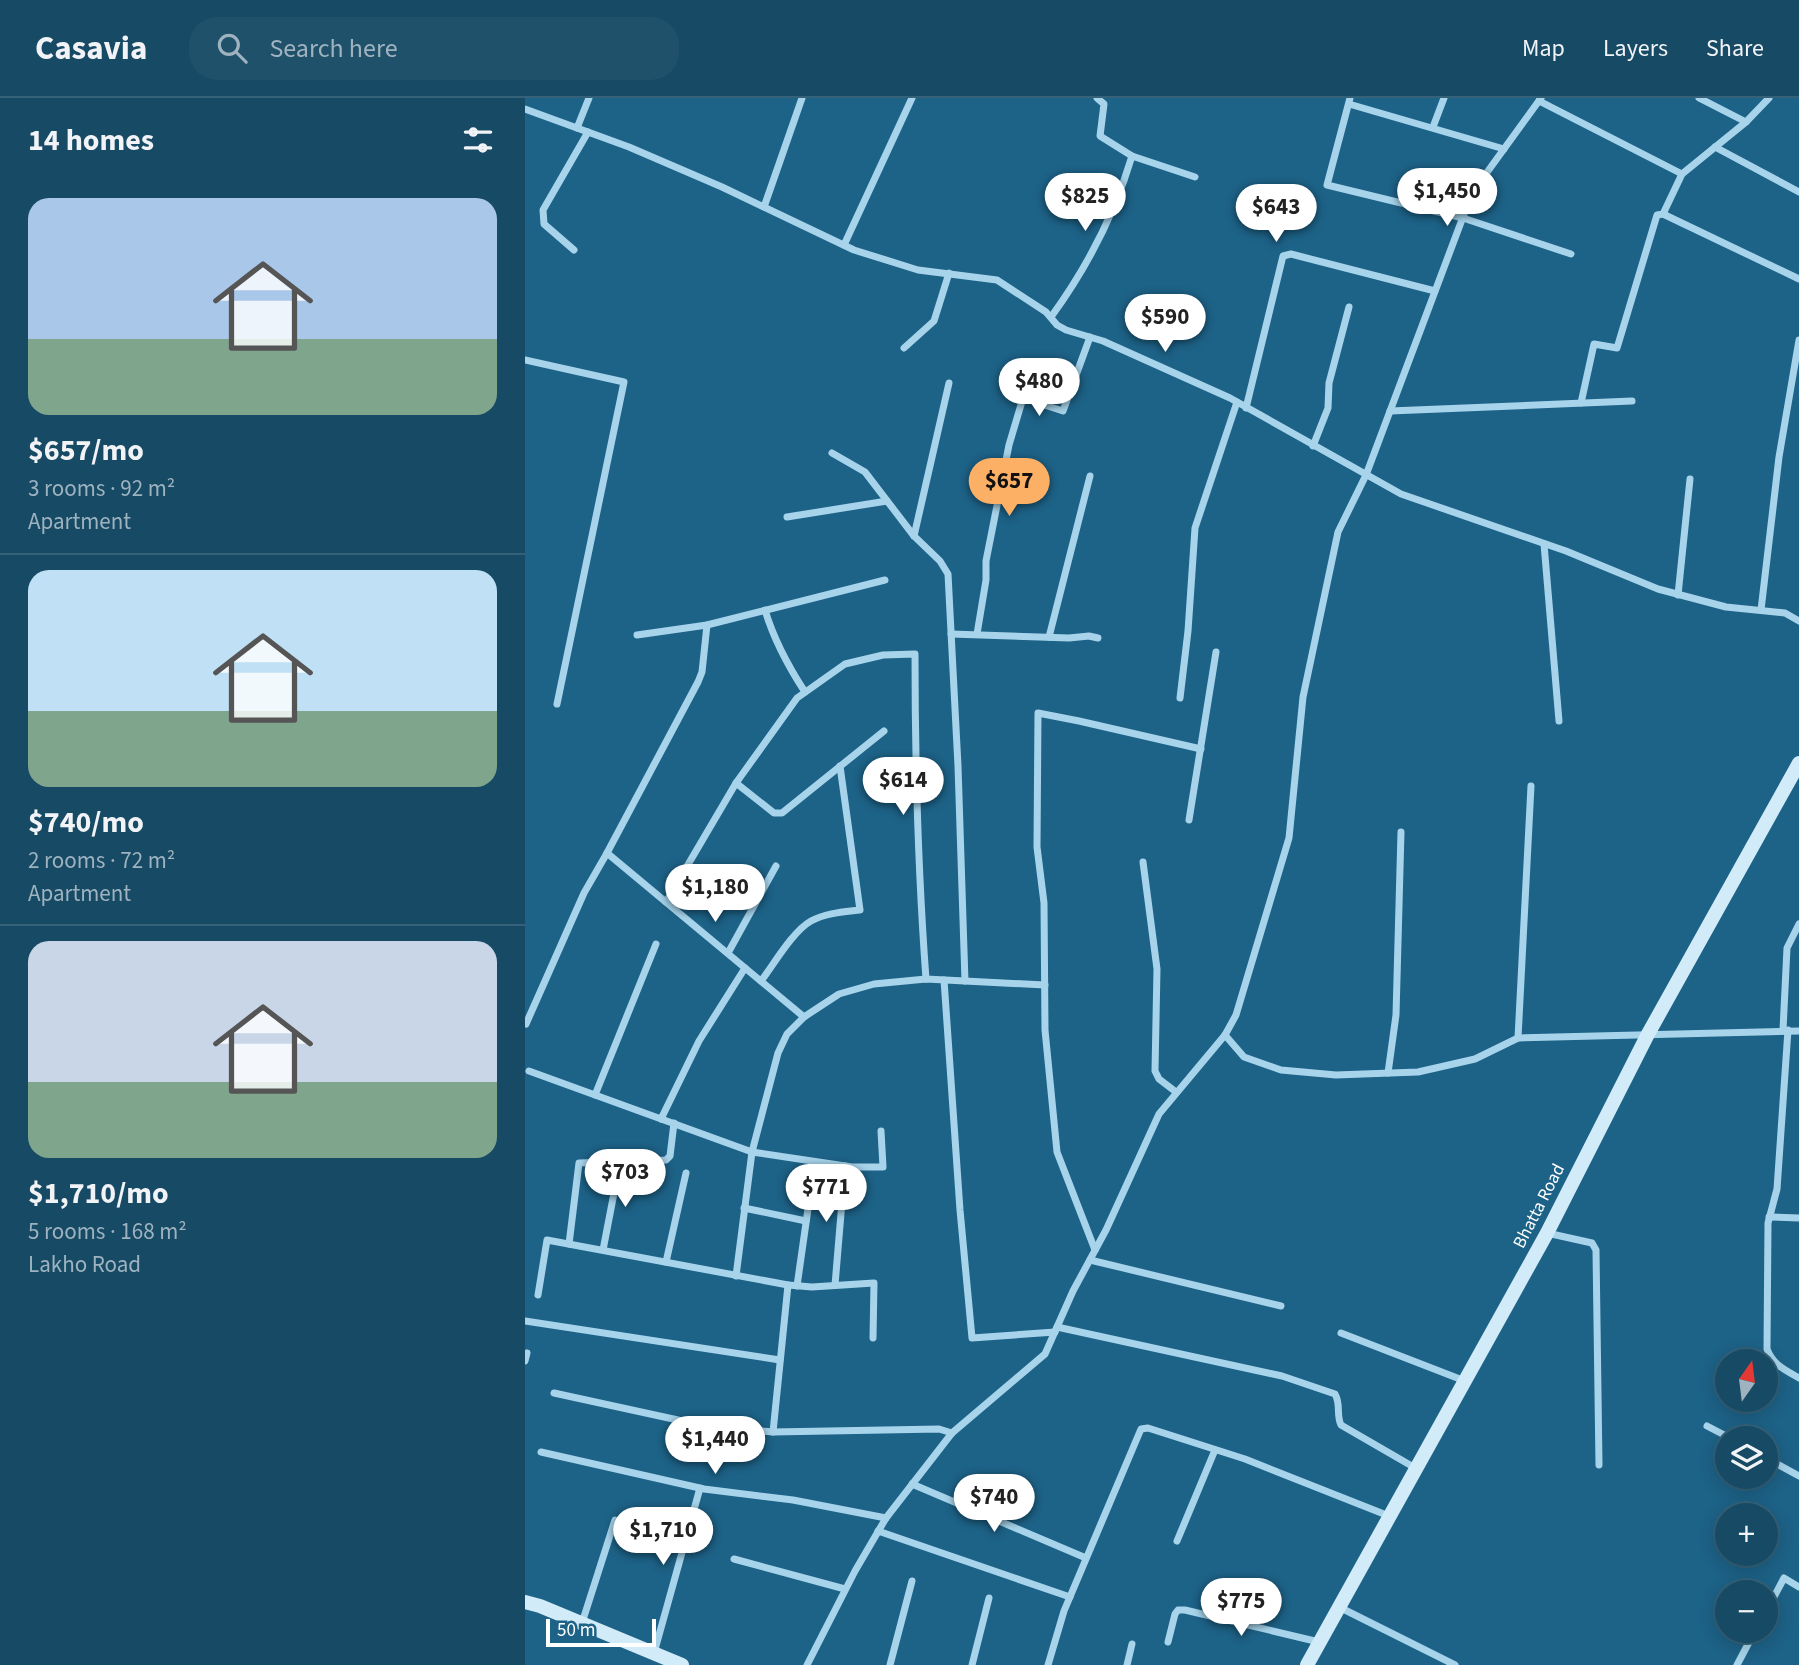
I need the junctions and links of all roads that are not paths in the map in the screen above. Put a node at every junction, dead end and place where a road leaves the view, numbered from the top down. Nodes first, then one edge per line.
1 (589, 98) edge
2 (801, 98) edge
3 (912, 98) edge
4 (1097, 98) edge
5 (1444, 98) edge
6 (1699, 98) edge
7 (1769, 98) edge
8 (1540, 99) edge
9 (1349, 101) edge
10 (525, 108) edge
11 (1746, 122) junction
12 (1433, 127) junction
13 (577, 128) junction
14 (589, 132) junction
15 (1715, 147) junction
16 (1504, 149) junction
17 (1132, 156) junction
18 (1682, 174) junction
19 (1195, 177) dead end
20 (1799, 192) edge
21 (764, 207) junction
22 (1664, 214) junction
23 (1463, 218) junction
24 (844, 245) junction
25 (575, 250) dead end
26 (1571, 254) dead end
27 (949, 273) junction
28 (1799, 279) edge
29 (1435, 291) junction
30 (1349, 307) dead end
31 (1051, 317) junction
32 (1090, 337) junction
33 (1799, 340) edge
34 (904, 348) dead end
35 (525, 360) edge
36 (949, 383) dead end
37 (1632, 401) dead end
38 (1237, 402) junction
39 (1581, 403) junction
40 (1246, 408) junction
41 (1390, 411) junction
42 (1313, 446) junction
43 (832, 453) dead end
44 (1366, 475) junction
45 (1090, 476) dead end
46 (1690, 479) dead end
47 (887, 501) junction
48 (787, 517) dead end
49 (914, 536) junction
50 (1544, 544) junction
51 (885, 580) dead end
52 (1678, 594) junction
53 (765, 610) junction
54 (1761, 610) junction
55 (1799, 621) edge
56 (707, 625) junction
57 (951, 634) junction
58 (977, 634) junction
59 (636, 635) dead end
60 (1049, 637) junction
61 (1098, 638) dead end
62 (1216, 652) dead end
63 (805, 692) junction
64 (1179, 698) dead end
65 (557, 704) dead end
66 (1559, 721) dead end
67 (884, 731) dead end
68 (1201, 748) junction
69 (1799, 763) edge
70 (840, 766) junction
71 (736, 783) junction
72 (1531, 786) dead end
73 (1189, 820) dead end
74 (1401, 832) dead end
75 (607, 853) junction
76 (1143, 862) dead end
77 (776, 866) dead end
78 (666, 902) junction
79 (1799, 924) edge
80 (656, 944) dead end
81 (728, 953) junction
82 (745, 968) junction
83 (926, 979) junction
84 (944, 980) junction
85 (761, 981) junction
86 (965, 981) junction
87 (1045, 985) junction
88 (804, 1017) junction
89 (526, 1024) edge
90 (1785, 1030) junction
91 (1799, 1031) edge
92 (1648, 1034) junction
93 (1225, 1035) junction
94 (1518, 1038) junction
95 (529, 1072) dead end
96 (1388, 1073) junction
97 (1176, 1092) junction
98 (594, 1095) junction
99 (661, 1119) junction
100 (674, 1124) junction
101 (881, 1131) dead end
102 (752, 1152) junction
103 (620, 1162) junction
104 (845, 1166) junction
105 (686, 1173) dead end
106 (810, 1195) dead end
107 (744, 1208) junction
108 (1769, 1217) junction
109 (1799, 1218) edge
110 (806, 1221) junction
111 (1548, 1233) junction
112 (569, 1244) junction
113 (603, 1250) junction
114 (1095, 1250) junction
115 (1090, 1259) junction
116 (666, 1262) junction
117 (736, 1276) junction
118 (787, 1285) junction
119 (835, 1285) junction
120 (797, 1286) junction
121 (538, 1294) dead end
122 (1282, 1306) dead end
123 (525, 1321) edge
124 (1056, 1329) junction
125 (1341, 1333) dead end
126 (873, 1338) dead end
127 (780, 1360) junction
128 (1799, 1378) edge
129 (1466, 1381) junction
130 (554, 1393) dead end
131 (1707, 1426) dead end
132 (1715, 1430) edge
133 (773, 1432) junction
134 (952, 1433) junction
135 (1215, 1450) junction
136 (541, 1451) dead end
137 (1599, 1465) dead end
138 (1778, 1465) edge
139 (1417, 1469) junction
140 (1799, 1476) edge
141 (912, 1484) junction
142 (700, 1488) junction
143 (1390, 1517) junction
144 (886, 1518) junction
145 (615, 1520) dead end
146 (878, 1531) junction
147 (1177, 1541) dead end
148 (1086, 1558) junction
149 (734, 1559) dead end
150 (912, 1581) dead end
151 (1799, 1587) edge
152 (845, 1589) junction
153 (1778, 1589) edge
154 (989, 1598) dead end
155 (1070, 1598) junction
156 (525, 1602) edge
157 (1339, 1606) junction
158 (582, 1624) junction
159 (1168, 1642) dead end
160 (1319, 1642) junction
161 (1749, 1643) edge
162 (1132, 1644) dead end
163 (654, 1653) junction
164 (682, 1665) edge
165 (807, 1665) edge
166 (890, 1665) edge
167 (972, 1665) edge
168 (1048, 1665) edge
169 (1127, 1665) edge
170 (1307, 1665) edge
171 (1455, 1665) edge
172 (1737, 1665) edge

1 - 13 street
2 - 21 street
3 - 24 street
4 - 17 street
5 - 12 street
6 - 11 street
7 - 11 street
8 - 16 street
8 - 18 street
9 - 12 street
9 - 23 street
10 - 13 street
11 - 15 street
12 - 16 street
13 - 14 street
14 - 21 street
14 - 25 street
15 - 18 street
15 - 20 street
16 - 23 street
17 - 19 street
17 - 31 street
18 - 22 street
21 - 24 street
22 - 28 street
22 - 39 street
23 - 26 street
23 - 29 street
24 - 27 street
27 - 31 street
27 - 34 street
29 - 40 street
29 - 41 street
30 - 42 street
31 - 32 street
32 - 38 street
32 - 58 street
33 - 54 street
35 - 65 street
36 - 49 street
37 - 39 street
38 - 40 street
38 - 64 street
39 - 41 street
40 - 42 street
41 - 44 street
42 - 44 street
43 - 47 street
44 - 50 street
44 - 93 street
45 - 60 street
46 - 52 street
47 - 48 street
47 - 49 street
49 - 57 street
50 - 52 street
50 - 66 street
51 - 53 street
52 - 54 street
53 - 56 street
53 - 63 street
54 - 55 street
56 - 59 street
56 - 75 street
57 - 58 street
57 - 86 street
58 - 60 street
60 - 61 street
62 - 68 street
63 - 71 street
63 - 83 street
67 - 70 street
68 - 73 street
68 - 87 street
69 - 92 main road, Bhatta Road
70 - 71 street
70 - 85 street
71 - 78 street
72 - 94 street
74 - 96 street
75 - 78 street
75 - 89 street
76 - 97 street
77 - 81 street
78 - 81 street
79 - 90 street
80 - 98 street
81 - 82 street
82 - 85 street
82 - 99 street
83 - 84 street
83 - 88 street
84 - 86 street
84 - 124 street
85 - 88 street
86 - 87 street
87 - 114 street
88 - 102 street
90 - 91 street
90 - 92 street
90 - 108 street
92 - 94 street
92 - 111 main road, Bhatta Road
93 - 96 street
93 - 97 street
94 - 96 street
95 - 98 street
97 - 114 street
98 - 99 street
99 - 100 street
100 - 102 street
100 - 103 street
101 - 104 street
102 - 104 street
102 - 107 street
103 - 112 street
103 - 113 street
104 - 119 street
105 - 116 street
106 - 110 street
107 - 110 street
107 - 117 street
108 - 109 street
108 - 128 street
110 - 120 street
111 - 129 main road, Bhatta Road
111 - 137 street
112 - 113 street
112 - 121 street
113 - 116 street
114 - 115 street
115 - 122 street
115 - 124 street
116 - 117 street
117 - 118 street
118 - 120 street
118 - 127 street
119 - 120 street
119 - 126 street
123 - 127 street
124 - 134 street
124 - 139 street
125 - 129 street
127 - 133 street
129 - 139 main road, Bhatta Road
130 - 133 street
131 - 132 street
133 - 134 street
134 - 141 street
135 - 143 street
135 - 147 street
135 - 148 street
136 - 142 street
138 - 140 street
139 - 143 main road, Bhatta Road
141 - 144 street
141 - 148 street
142 - 144 street
142 - 163 street
143 - 157 main road, Bhatta Road
144 - 146 street
145 - 158 street
146 - 152 street
146 - 155 street
148 - 155 street
149 - 152 street
150 - 166 street
151 - 153 street
152 - 165 street
154 - 167 street
155 - 168 street
156 - 158 main road
157 - 160 main road, Bhatta Road
157 - 171 street
158 - 163 main road
159 - 160 street
160 - 170 main road, Bhatta Road
161 - 172 street
162 - 169 street
163 - 164 main road

